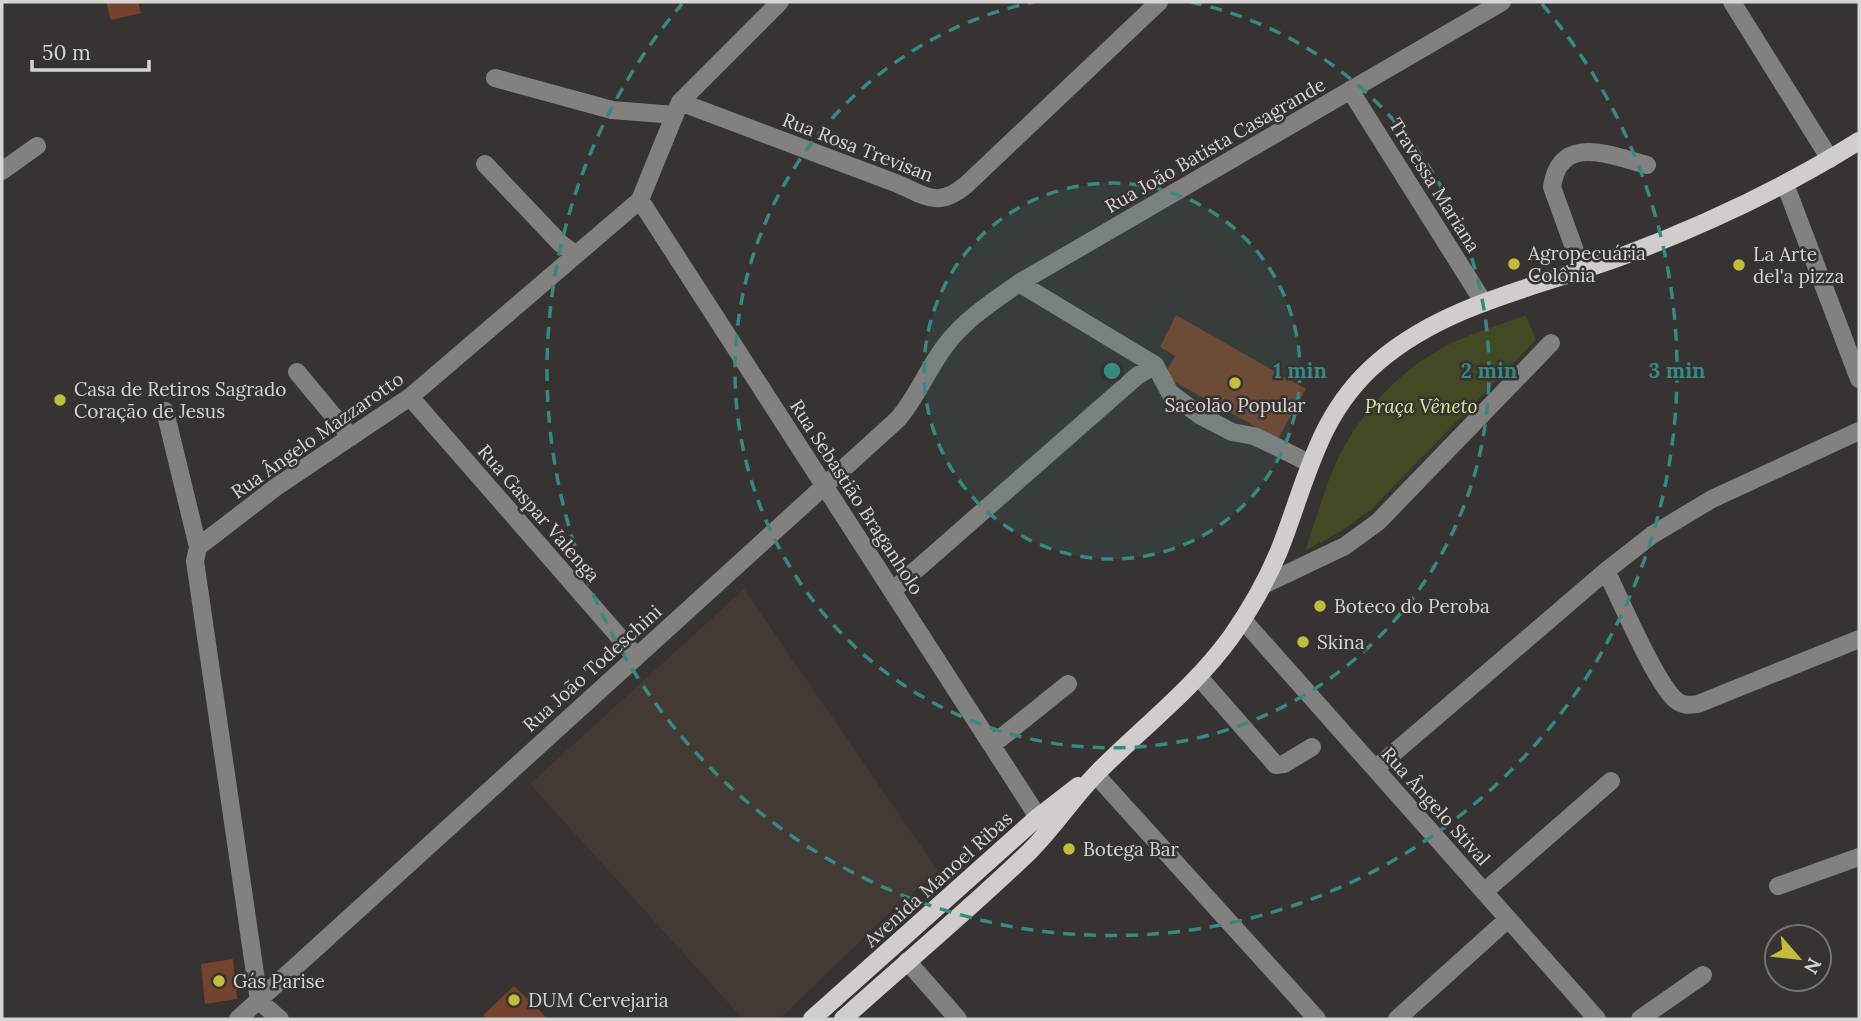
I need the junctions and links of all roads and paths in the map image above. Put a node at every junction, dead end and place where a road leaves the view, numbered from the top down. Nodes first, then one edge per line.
1 (780, 2) edge
2 (1158, 2) edge
3 (1502, 2) edge
4 (1732, 2) edge
5 (495, 78) dead end
6 (1350, 90) junction
7 (677, 108) junction
8 (1859, 141) edge
9 (37, 146) dead end
10 (1830, 159) junction
11 (485, 164) dead end
12 (1647, 165) dead end
13 (2, 171) edge
14 (1786, 184) junction
15 (640, 200) junction
16 (576, 255) junction
17 (1582, 270) junction
18 (1019, 283) junction
19 (1484, 303) junction
20 (956, 333) joint
21 (1551, 343) dead end
22 (1155, 365) junction
23 (297, 372) dead end
24 (1859, 380) edge
25 (410, 397) junction
26 (165, 411) dead end
27 (1859, 431) edge
28 (351, 437) junction
29 (1309, 463) junction
30 (824, 485) junction
31 (198, 547) junction
32 (1606, 570) junction
33 (1263, 585) junction
34 (892, 591) junction
35 (1243, 620) junction
36 (1859, 639) edge
37 (636, 656) junction
38 (1198, 676) junction
39 (1068, 684) dead end
40 (992, 745) junction
41 (1312, 747) dead end
42 (1376, 769) junction
43 (1096, 775) junction
44 (1611, 781) dead end
45 (1038, 817) junction
46 (1859, 857) edge
47 (1778, 886) dead end
48 (1484, 892) junction
49 (1508, 919) junction
50 (907, 961) junction
51 (1703, 975) dead end
52 (259, 1000) junction
53 (238, 1019) edge
54 (280, 1019) edge
55 (812, 1019) edge
56 (843, 1019) edge
57 (958, 1019) edge
58 (1317, 1019) edge
59 (1397, 1019) edge
60 (1597, 1019) edge
61 (1640, 1019) edge

1 - 7 street, Rua Ângelo Mazzarotto
2 - 7 street, Rua Rosa Trevisan
3 - 6 street, Rua João Batista Casagrande
4 - 10 street
5 - 7 street
6 - 18 street, Rua João Batista Casagrande
6 - 19 street, Travessa Mariana
7 - 15 street, Rua Ângelo Mazzarotto
8 - 10 main road, Avenida Manoel Ribas
9 - 13 street
10 - 14 main road, Avenida Manoel Ribas
11 - 16 street
12 - 17 street
14 - 17 main road, Avenida Manoel Ribas
14 - 24 street
15 - 16 street, Rua Ângelo Mazzarotto
15 - 30 street, Rua Sebastião Braganholo
16 - 25 street, Rua Ângelo Mazzarotto
17 - 19 main road, Avenida Manoel Ribas
18 - 20 street, Rua João Batista Casagrande
18 - 22 street
19 - 29 main road, Avenida Manoel Ribas
20 - 30 street, Rua João Todeschini
21 - 33 street
22 - 29 street
22 - 34 street
23 - 28 street
25 - 28 street, Rua Ângelo Mazzarotto
25 - 37 street, Rua Gaspar Valenga
26 - 31 street
27 - 32 street
28 - 31 street, Rua Ângelo Mazzarotto
29 - 33 main road, Avenida Manoel Ribas
30 - 34 street, Rua Sebastião Braganholo
30 - 37 street, Rua João Todeschini
31 - 52 street
32 - 36 street
32 - 42 street
33 - 35 main road, Avenida Manoel Ribas
34 - 40 street, Rua Sebastião Braganholo
35 - 38 main road, Avenida Manoel Ribas
35 - 42 street, Rua Ângelo Stival
37 - 52 street, Rua João Todeschini
38 - 41 street
38 - 43 main road, Avenida Manoel Ribas
39 - 40 street
40 - 45 street, Rua Sebastião Braganholo
42 - 48 street, Rua Ângelo Stival
43 - 45 main road, Avenida Manoel Ribas
43 - 50 main road, Avenida Manoel Ribas
43 - 58 street
44 - 48 street
45 - 55 main road, Avenida Manoel Ribas
46 - 47 street
48 - 49 street, Rua Ângelo Stival
49 - 59 street
49 - 60 street, Rua Ângelo Stival
50 - 56 main road, Avenida Manoel Ribas
50 - 57 street
51 - 61 street
52 - 53 street, Rua João Todeschini
52 - 54 street

